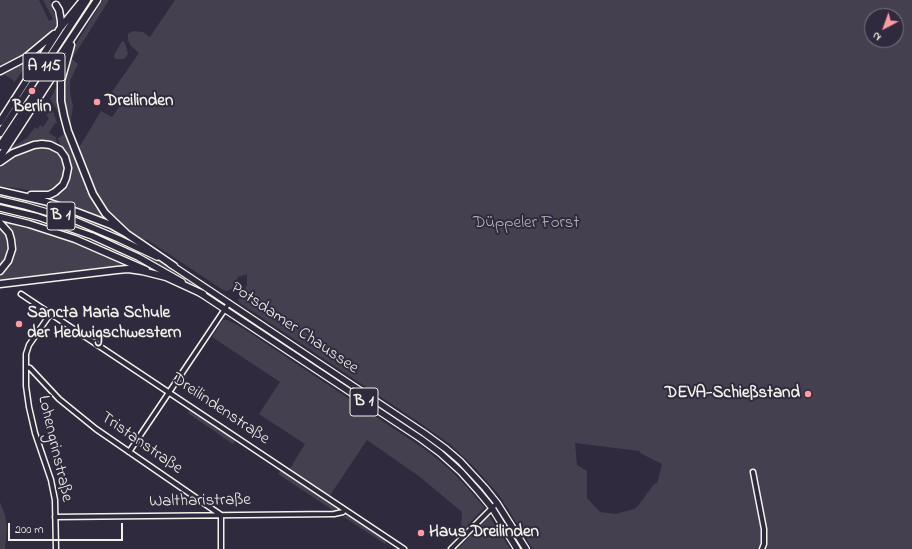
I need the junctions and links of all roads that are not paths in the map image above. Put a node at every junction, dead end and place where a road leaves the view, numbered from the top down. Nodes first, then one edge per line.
1 (83, 0) edge
2 (87, 0) edge
3 (97, 0) edge
4 (56, 5) dead end
5 (84, 20) junction
6 (61, 27) junction
7 (71, 45) junction
8 (0, 71) edge
9 (0, 122) edge
10 (0, 133) edge
11 (0, 146) edge
12 (0, 157) edge
13 (0, 162) edge
14 (0, 190) edge
15 (14, 193) junction
16 (0, 200) edge
17 (0, 208) edge
18 (0, 217) edge
19 (0, 223) edge
20 (127, 234) junction
21 (174, 266) junction
22 (0, 271) edge
23 (154, 274) junction
24 (0, 284) edge
25 (21, 294) dead end
26 (203, 294) junction
27 (230, 303) junction
28 (225, 309) junction
29 (51, 313) junction
30 (26, 367) junction
31 (169, 392) junction
32 (129, 452) junction
33 (752, 472) dead end
34 (497, 503) junction
35 (492, 508) junction
36 (344, 509) junction
37 (221, 515) junction
38 (55, 517) junction
39 (55, 549) edge
40 (221, 549) edge
41 (404, 549) edge
42 (451, 549) edge
43 (517, 549) edge
44 (526, 549) edge
45 (762, 549) edge

1 - 6 highway
2 - 10 highway, A 115
3 - 5 highway, A 115
4 - 6 highway
5 - 7 highway
5 - 11 highway, A 115
6 - 8 highway
6 - 9 highway
7 - 12 highway
7 - 20 highway
13 - 15 highway
14 - 15 highway
15 - 20 highway
16 - 21 main road, Potsdamer Chaussee / B 1
17 - 26 main road, Potsdamer Chaussee / B 1
18 - 23 highway
19 - 22 highway
20 - 21 highway
21 - 27 main road, Potsdamer Chaussee / B 1
23 - 24 highway
23 - 26 highway
25 - 29 street, Dreilindenstraße
26 - 28 main road, Potsdamer Chaussee / B 1
27 - 28 street
27 - 34 main road, Potsdamer Chaussee / B 1
28 - 31 street
28 - 35 main road, Potsdamer Chaussee / B 1
29 - 30 street, Lohengrinstraße
29 - 31 street, Dreilindenstraße
30 - 32 street, Tristanstraße
30 - 38 street, Lohengrinstraße
31 - 32 street
31 - 36 street, Dreilindenstraße
32 - 37 street, Tristanstraße
33 - 45 street
34 - 35 street
34 - 44 main road, Potsdamer Chaussee / B 1
35 - 42 street
35 - 43 main road, Potsdamer Chaussee / B 1
36 - 37 street, Waltharistraße
36 - 41 street, Dreilindenstraße
37 - 38 street, Waltharistraße
37 - 40 street
38 - 39 street, Lohengrinstraße

